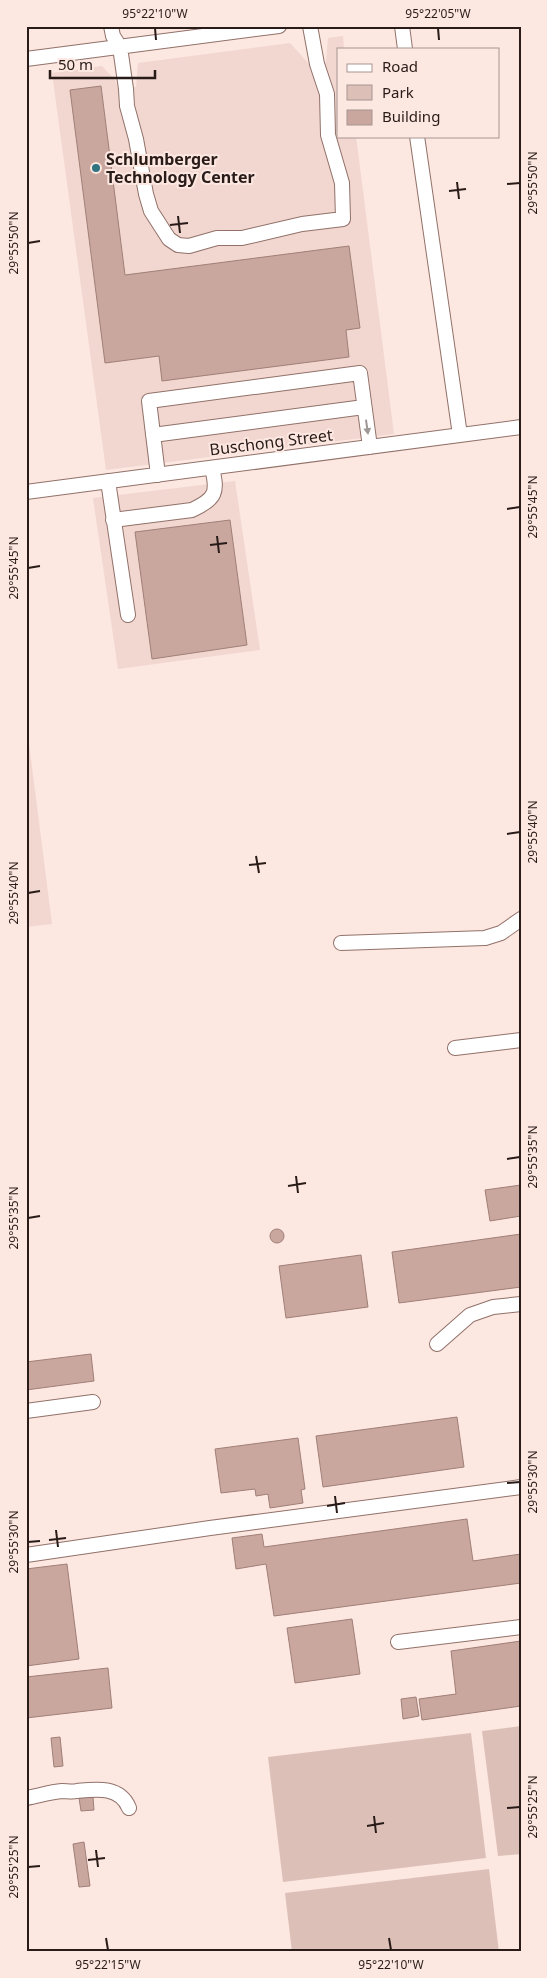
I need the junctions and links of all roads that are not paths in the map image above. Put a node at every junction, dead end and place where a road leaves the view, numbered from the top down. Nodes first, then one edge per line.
1 (111, 26) edge
2 (279, 26) edge
3 (310, 26) edge
4 (402, 26) edge
5 (120, 47) junction
6 (405, 48) edge
7 (26, 59) edge
8 (417, 138) edge
9 (364, 407) junction
10 (520, 430) edge
11 (153, 435) junction
12 (460, 435) junction
13 (370, 447) junction
14 (212, 468) junction
15 (158, 475) junction
16 (108, 481) junction
17 (26, 492) edge
18 (113, 520) junction
19 (128, 615) dead end
20 (521, 919) edge
21 (341, 943) dead end
22 (521, 1040) edge
23 (454, 1048) dead end
24 (521, 1304) edge
25 (437, 1344) dead end
26 (93, 1402) dead end
27 (26, 1411) edge
28 (521, 1487) edge
29 (26, 1555) edge
30 (521, 1627) edge
31 (398, 1642) dead end
32 (26, 1798) edge
33 (129, 1808) dead end

1 - 5 street
2 - 5 street
3 - 5 street
4 - 6 street
5 - 7 street
8 - 12 street
9 - 11 street
9 - 11 street
9 -> 13 street
10 - 12 street, Buschong Street
11 - 15 street
12 - 13 street, Buschong Street
13 - 14 street, Buschong Street
14 - 15 street, Buschong Street
14 - 18 street
15 - 16 street, Buschong Street
16 - 17 street, Buschong Street
16 - 18 street
18 - 19 street
20 - 21 street
22 - 23 street
24 - 25 street
26 - 27 street
28 - 29 street
30 - 31 street
32 - 33 street

